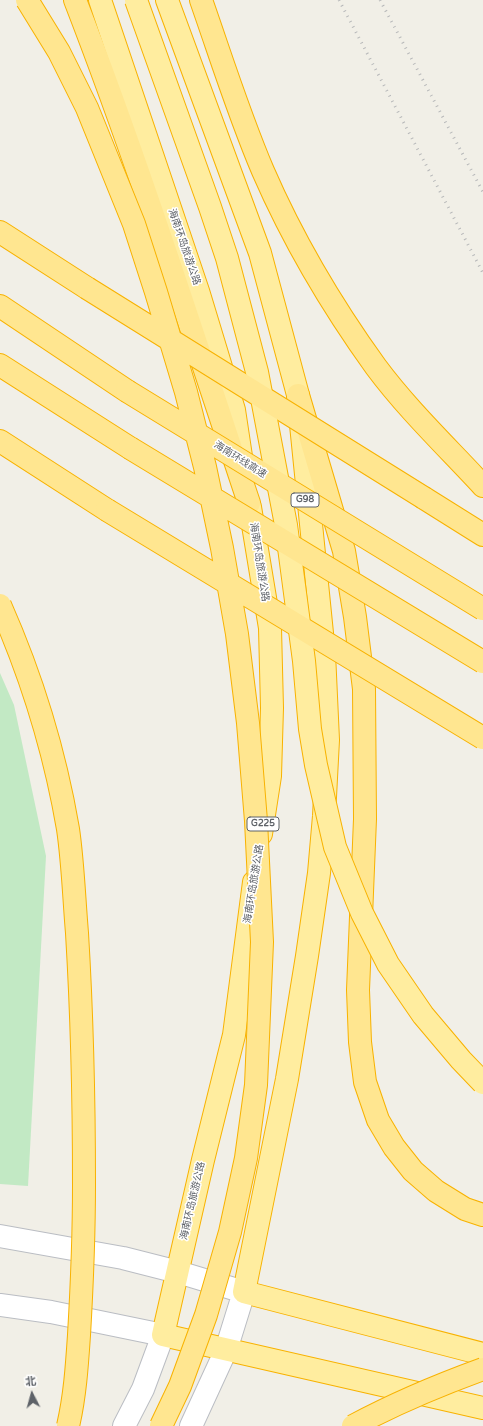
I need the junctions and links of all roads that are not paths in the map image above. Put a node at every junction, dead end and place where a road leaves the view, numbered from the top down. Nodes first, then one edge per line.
1 (27, 0) edge
2 (75, 0) edge
3 (100, 0) edge
4 (136, 0) edge
5 (167, 0) edge
6 (201, 0) edge
7 (0, 232) edge
8 (0, 306) edge
9 (0, 365) edge
10 (298, 395) junction
11 (0, 441) edge
12 (483, 486) edge
13 (249, 503) junction
14 (483, 535) edge
15 (0, 604) edge
16 (483, 610) edge
17 (483, 662) edge
18 (483, 738) edge
19 (483, 1083) edge
20 (483, 1215) edge
21 (0, 1236) edge
22 (178, 1272) junction
23 (244, 1292) junction
24 (0, 1305) edge
25 (163, 1335) junction
26 (226, 1350) junction
27 (483, 1354) edge
28 (483, 1369) edge
29 (483, 1408) edge
30 (68, 1426) edge
31 (124, 1426) edge
32 (161, 1426) edge
33 (191, 1426) edge
34 (353, 1426) edge

1 - 32 highway, bridge
2 - 13 highway
3 - 13 highway, 海南环岛旅游公路 / G225
4 - 19 highway, bridge
5 - 10 highway
6 - 12 highway
7 - 14 highway, bridge
8 - 16 highway, 海南环线高速 / G98, bridge
9 - 17 highway, bridge
10 - 20 highway
10 - 23 highway
11 - 18 highway, bridge
13 - 22 highway, 海南环岛旅游公路 / G225
15 - 30 highway, bridge
21 - 22 main road
22 - 23 main road
22 - 25 highway, 海南环岛旅游公路 / G225
23 - 26 main road
23 - 27 highway
24 - 25 main road
25 - 26 highway
25 - 31 main road
26 - 29 highway
26 - 33 main road
28 - 34 highway, bridge

